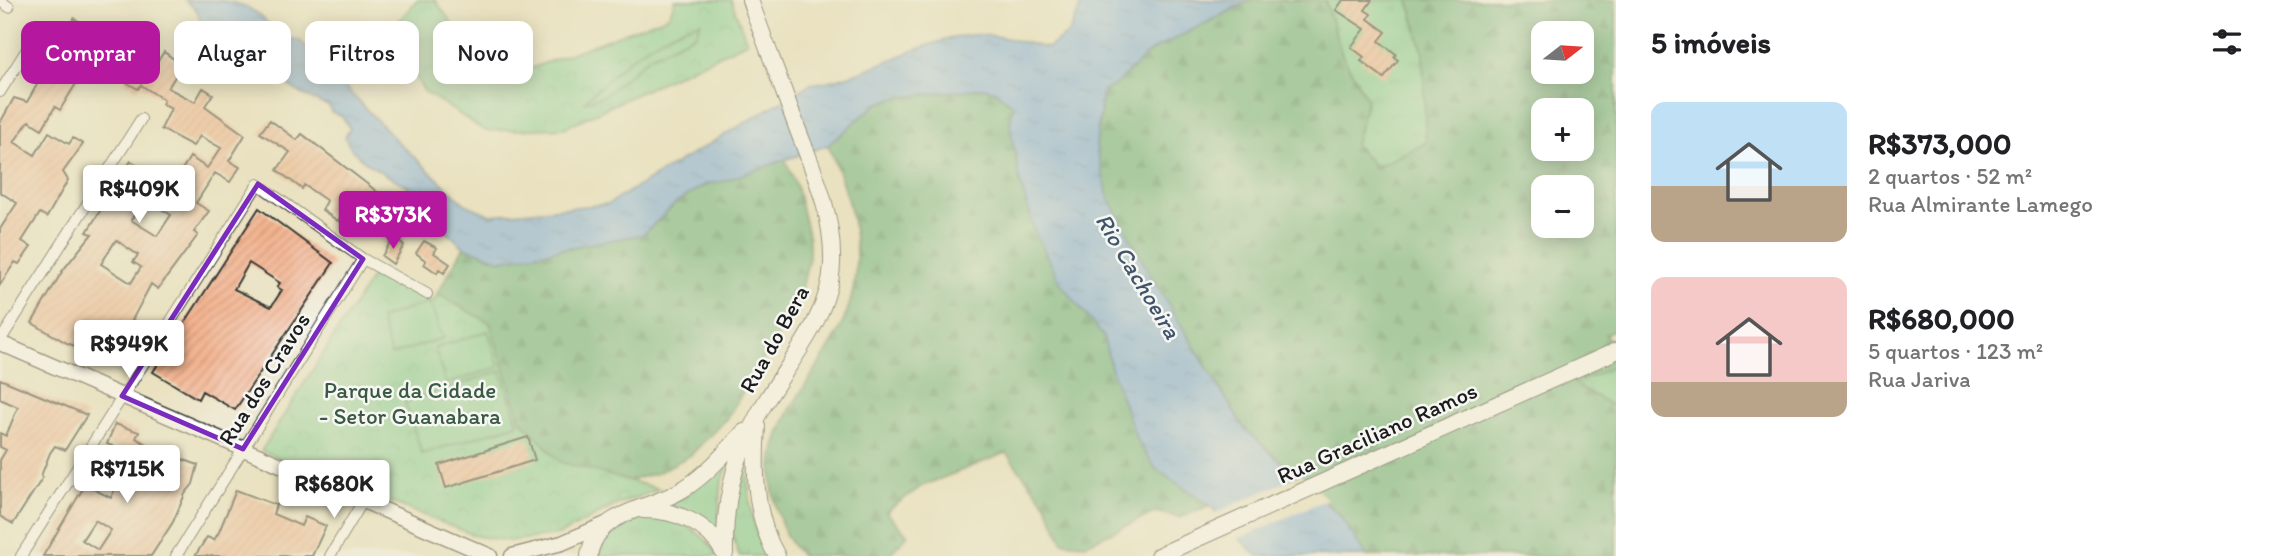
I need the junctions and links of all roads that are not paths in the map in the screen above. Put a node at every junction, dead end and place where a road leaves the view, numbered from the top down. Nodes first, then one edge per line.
1 (750, 0) edge
2 (21, 59) edge
3 (0, 92) edge
4 (141, 119) dead end
5 (363, 259) junction
6 (427, 294) dead end
7 (0, 342) edge
8 (1616, 351) edge
9 (122, 396) junction
10 (757, 416) junction
11 (243, 449) junction
12 (363, 501) junction
13 (634, 510) junction
14 (607, 523) junction
15 (725, 555) edge
16 (1160, 555) edge
17 (21, 556) edge
18 (176, 556) edge
19 (330, 556) edge
20 (490, 556) edge
21 (512, 556) edge
22 (589, 556) edge
23 (777, 556) edge

1 - 10 main road, Rua do Bera
2 - 3 street
4 - 7 street
5 - 6 street
5 - 9 street
5 - 11 street, Rua dos Cravos
7 - 9 main road
8 - 16 main road, Rua Graciliano Ramos
9 - 11 main road
9 - 17 street
10 - 13 main road, Rua do Bera
10 - 15 main road, Rua do Bera
10 - 23 main road
11 - 12 main road
11 - 18 street, Rua dos Cravos
12 - 19 street
12 - 20 main road
13 - 14 main road, Rua do Bera
13 - 15 main road
14 - 21 main road
14 - 22 main road

